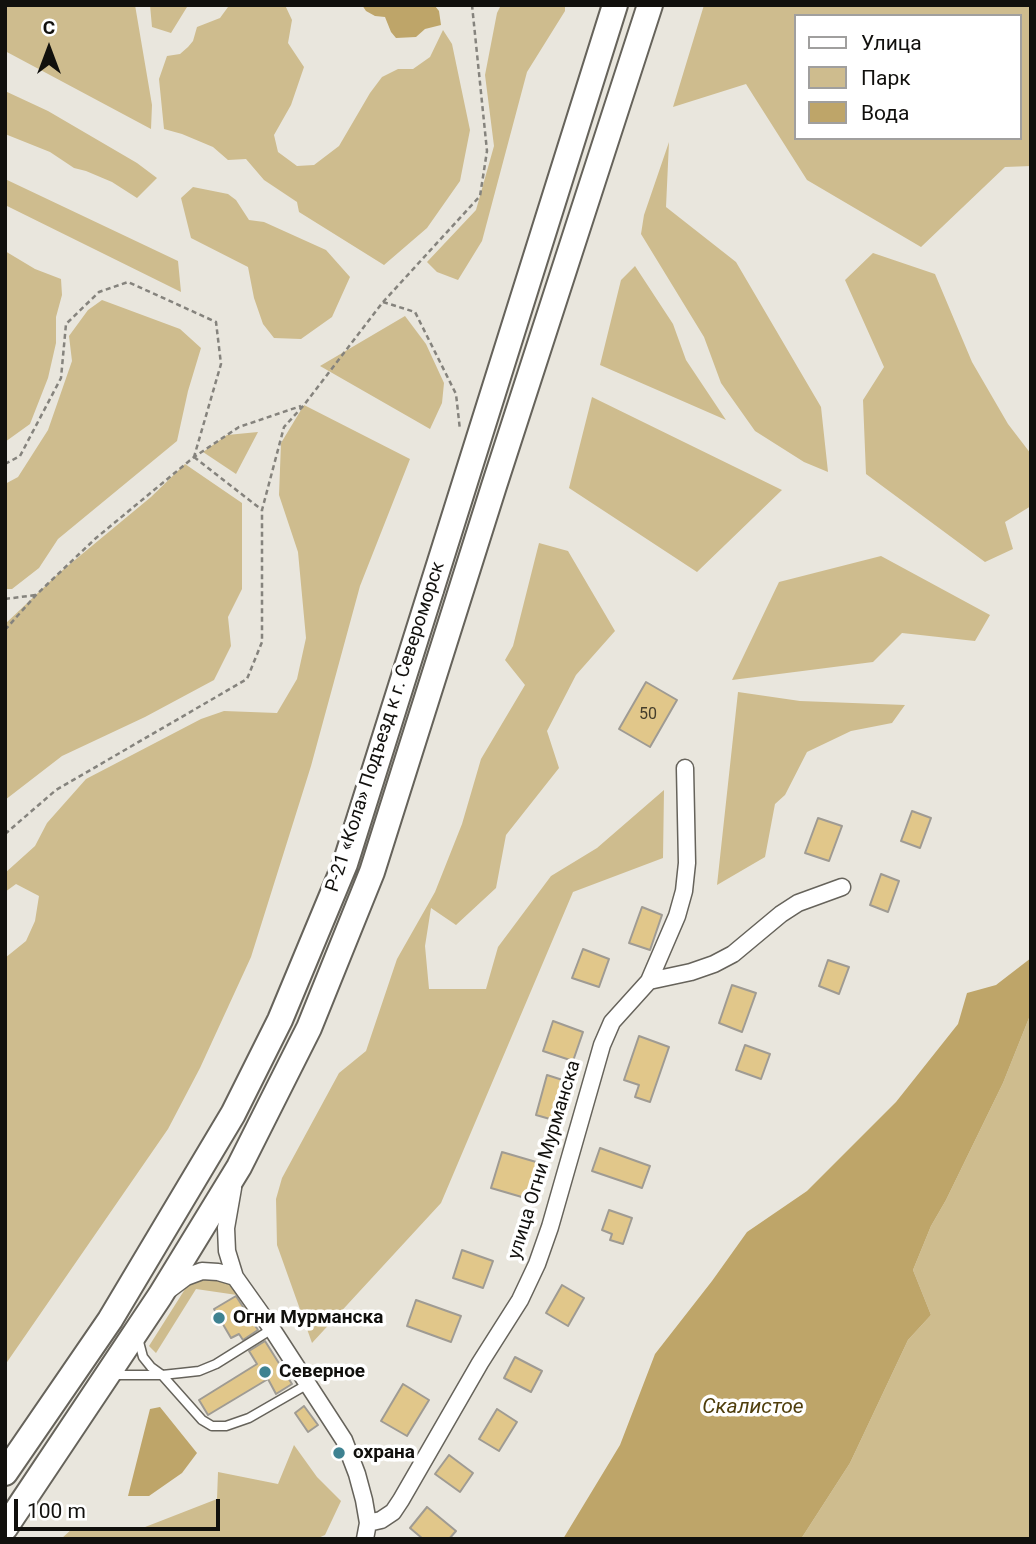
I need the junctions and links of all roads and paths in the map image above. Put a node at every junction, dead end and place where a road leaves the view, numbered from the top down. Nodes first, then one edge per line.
1 (472, 5) edge
2 (615, 5) edge
3 (650, 5) edge
4 (383, 302) junction
5 (304, 405) junction
6 (460, 433) dead end
7 (194, 457) junction
8 (5, 464) edge
9 (262, 510) junction
10 (36, 595) junction
11 (5, 599) edge
12 (5, 630) edge
13 (685, 768) dead end
14 (5, 834) edge
15 (842, 887) dead end
16 (649, 981) junction
17 (239, 1167) junction
18 (235, 1277) junction
19 (160, 1296) junction
20 (272, 1329) junction
21 (138, 1331) junction
22 (109, 1375) junction
23 (162, 1375) junction
24 (308, 1384) junction
25 (5, 1473) edge
26 (5, 1528) edge
27 (367, 1531) edge

1 - 4 path
2 - 25 main road, Р-21 «Кола» Подъезд к г. Североморск
3 - 17 main road, Р-21 «Кола» Подъезд к г. Североморск
4 - 5 path
4 - 6 path
5 - 7 path
5 - 9 path
7 - 8 path
7 - 9 path
7 - 10 path
9 - 14 path
10 - 11 path
10 - 12 path
13 - 16 street, улица Огни Мурманска
15 - 16 street
16 - 27 street, улица Огни Мурманска
17 - 18 street
17 - 19 main road, Р-21 «Кола» Подъезд к г. Североморск
18 - 19 street
18 - 20 street
19 - 21 main road
20 - 23 lane
20 - 24 street
21 - 22 main road
21 - 23 lane
22 - 23 lane
22 - 26 main road
23 - 24 lane
24 - 27 street

